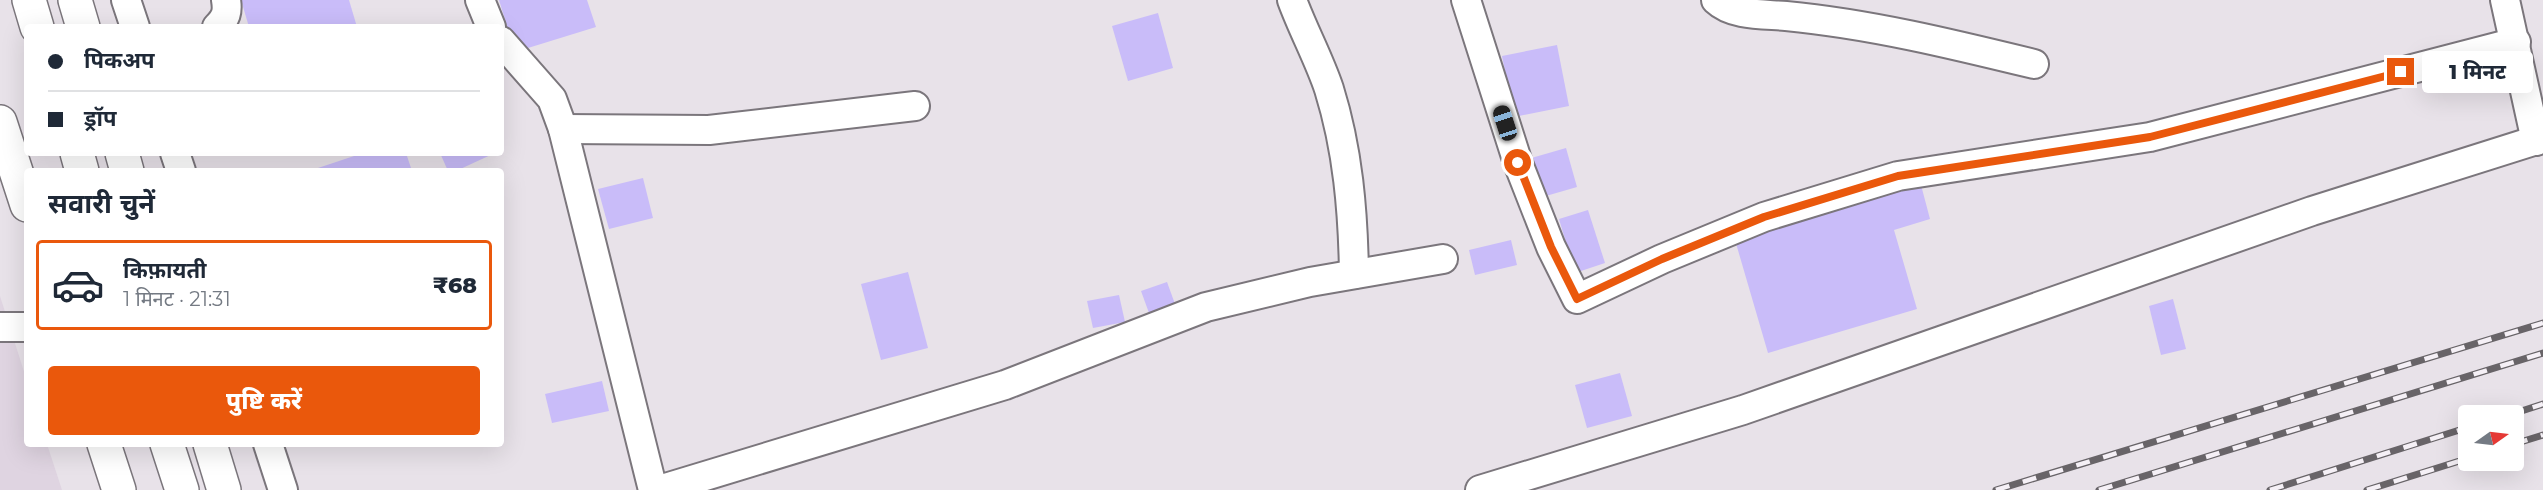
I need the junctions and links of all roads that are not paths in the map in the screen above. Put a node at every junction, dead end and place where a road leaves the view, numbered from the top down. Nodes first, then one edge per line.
1 (29, 0) edge
2 (75, 0) edge
3 (126, 0) edge
4 (226, 0) edge
5 (480, 0) edge
6 (1292, 0) edge
7 (1466, 0) edge
8 (1716, 0) edge
9 (2505, 0) edge
10 (1842, 12) edge
11 (36, 24) edge
12 (82, 24) edge
13 (134, 24) edge
14 (220, 24) edge
15 (490, 24) edge
16 (2516, 42) junction
17 (504, 44) edge
18 (2034, 64) dead end
19 (915, 106) dead end
20 (0, 122) edge
21 (563, 129) junction
22 (2539, 140) edge
23 (24, 196) edge
24 (1443, 259) dead end
25 (1354, 274) junction
26 (0, 327) edge
27 (24, 327) edge
28 (105, 447) edge
29 (168, 447) edge
30 (211, 447) edge
31 (269, 447) edge
32 (119, 490) edge
33 (182, 490) edge
34 (224, 490) edge
35 (283, 490) edge
36 (653, 490) edge
37 (659, 490) edge
38 (1480, 490) edge

1 - 11 main road
2 - 12 main road
3 - 13 street
4 - 14 street
5 - 15 street
6 - 25 street
7 - 16 street
8 - 10 street
9 - 16 street
10 - 18 street
16 - 22 street
17 - 21 street
19 - 21 street
20 - 23 main road
21 - 36 street
22 - 38 street
24 - 25 street
25 - 37 street
26 - 27 street
28 - 32 main road
29 - 33 main road
30 - 34 main road
31 - 35 street

